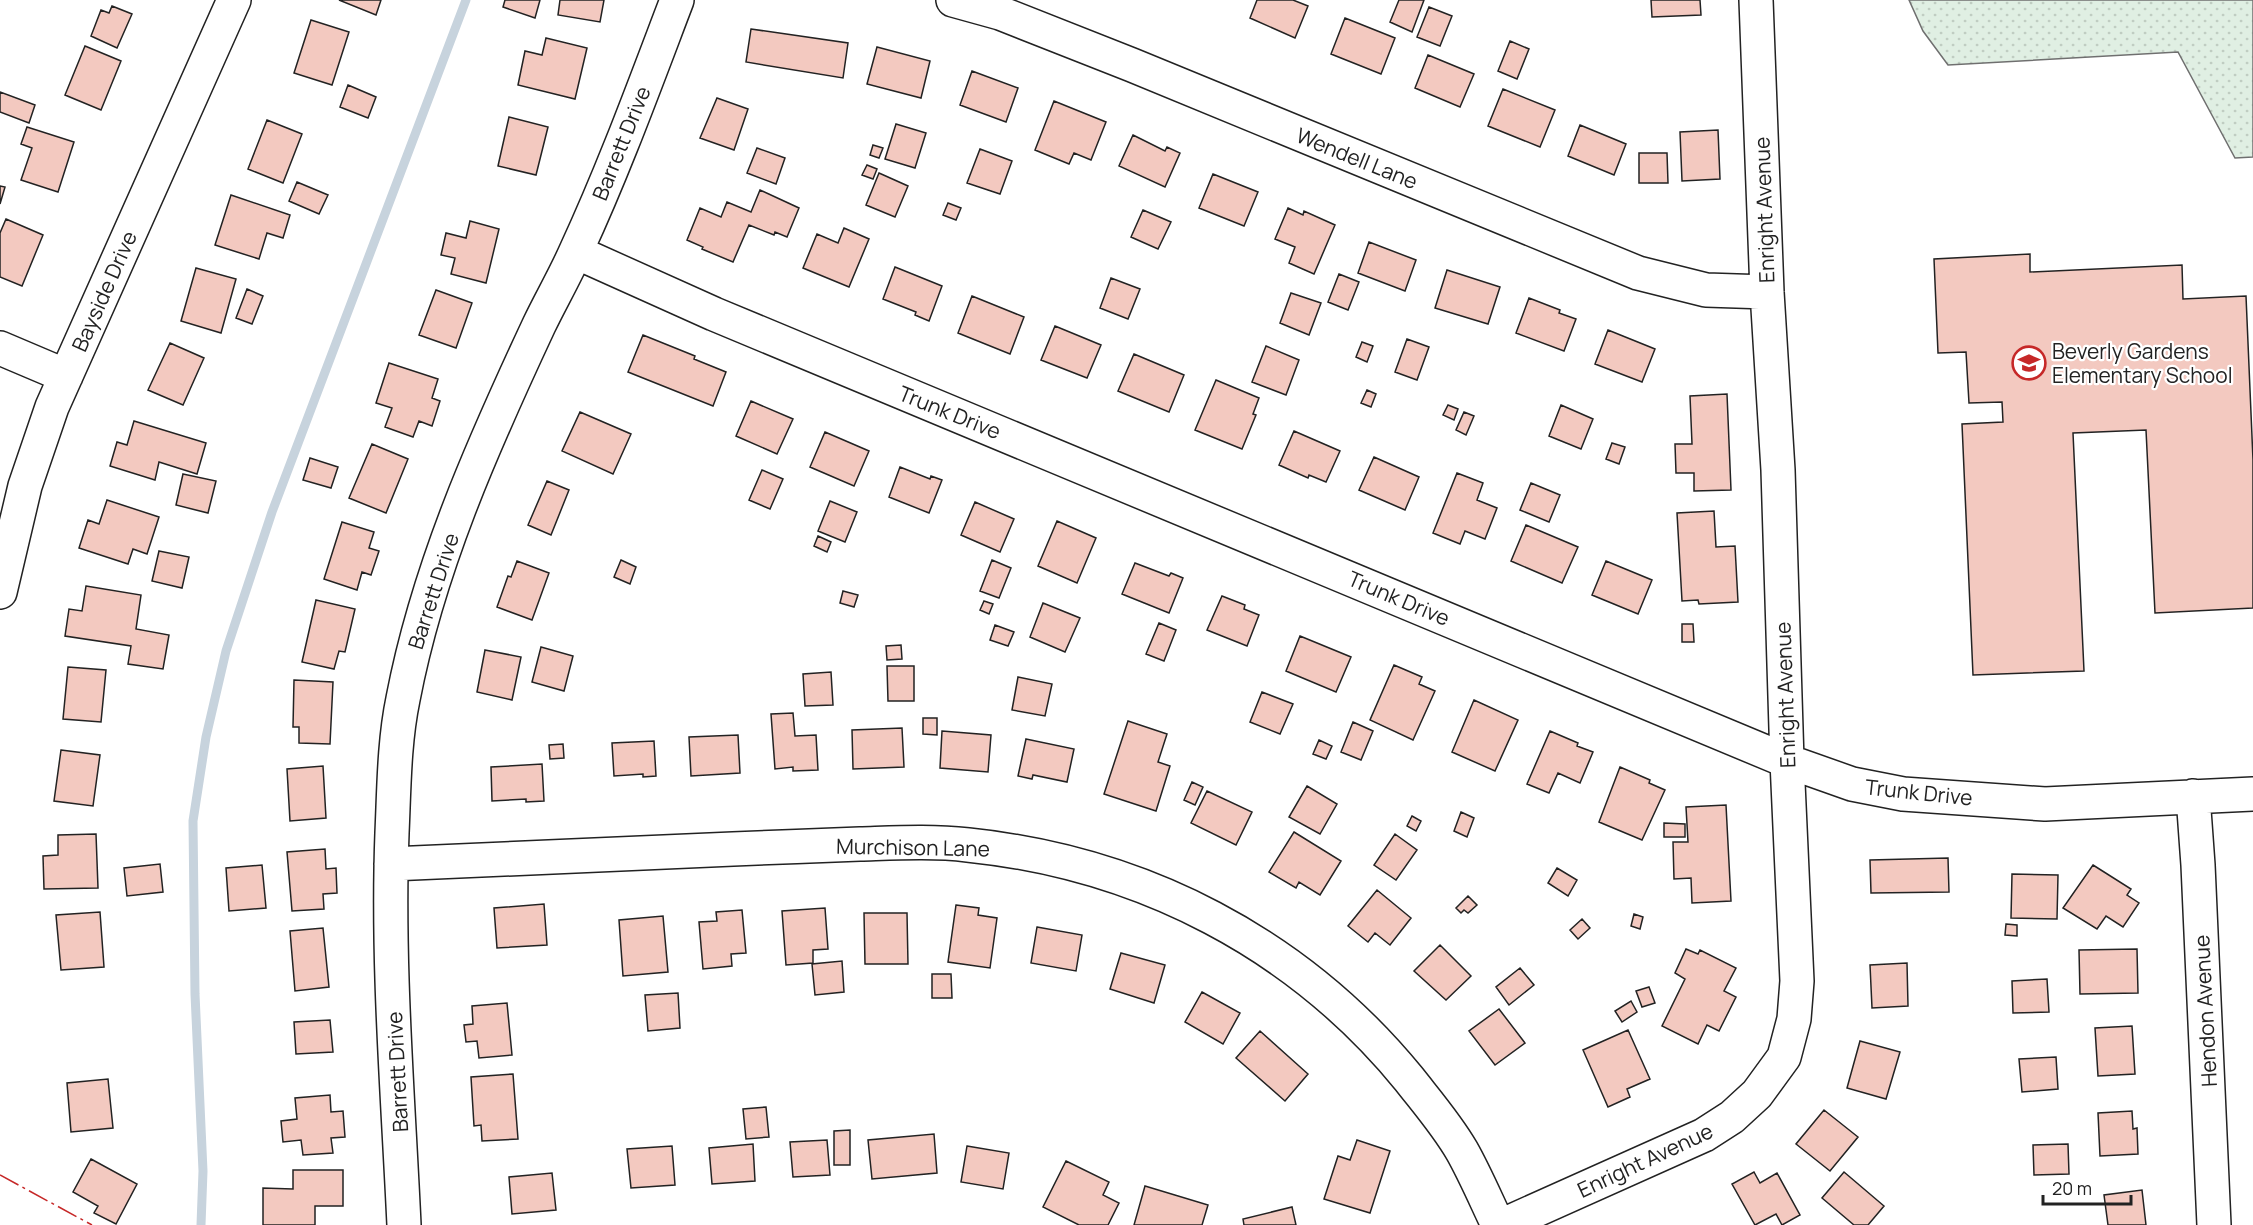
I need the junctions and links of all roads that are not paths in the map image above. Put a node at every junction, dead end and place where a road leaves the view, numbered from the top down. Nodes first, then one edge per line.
1 (234, 0) edge
2 (676, 0) edge
3 (953, 0) edge
4 (1756, 0) edge
5 (576, 252) junction
6 (1767, 292) junction
7 (0, 348) edge
8 (66, 376) junction
9 (0, 592) edge
10 (1787, 761) junction
11 (2253, 794) edge
12 (2193, 796) junction
13 (391, 864) junction
14 (404, 1225) edge
15 (1498, 1225) edge
16 (1503, 1225) edge
17 (2214, 1225) edge

1 - 8 street, Bayside Drive
2 - 5 street, Barrett Drive
3 - 6 street, Wendell Lane
4 - 6 street, Enright Avenue
5 - 10 street, Trunk Drive
5 - 13 street, Barrett Drive
6 - 10 street, Enright Avenue
7 - 8 street
8 - 9 street, Bayside Drive
10 - 12 street, Trunk Drive
10 - 16 street, Enright Avenue
11 - 12 street, Trunk Drive
12 - 17 street, Hendon Avenue
13 - 14 street, Barrett Drive
13 - 15 street, Murchison Lane

